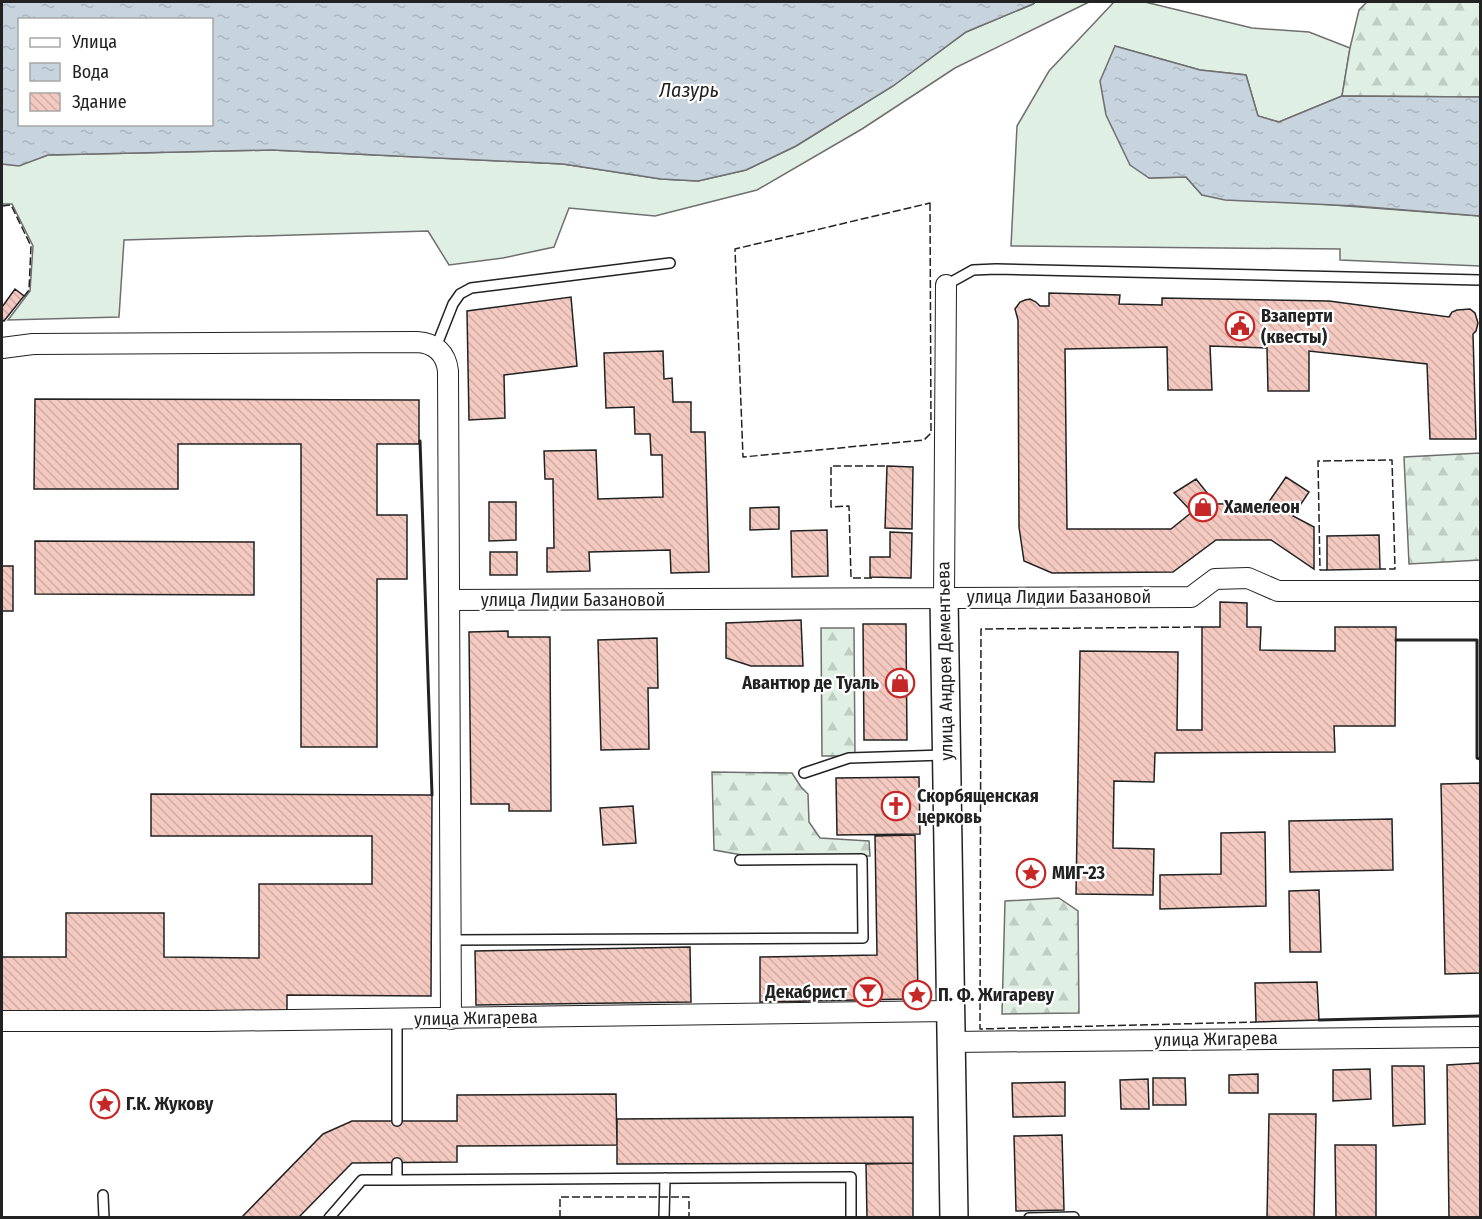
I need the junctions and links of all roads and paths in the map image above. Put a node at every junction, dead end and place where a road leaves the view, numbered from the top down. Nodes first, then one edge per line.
1 (670, 263) dead end
2 (1480, 280) edge
3 (946, 285) joint
4 (436, 347) junction
5 (2, 348) edge
6 (1480, 591) edge
7 (944, 598) junction
8 (450, 600) junction
9 (946, 754) junction
10 (804, 773) dead end
11 (740, 860) dead end
12 (451, 940) junction
13 (950, 1011) junction
14 (451, 1018) junction
15 (397, 1019) junction
16 (2, 1021) edge
17 (1480, 1037) edge
18 (951, 1042) junction
19 (397, 1121) dead end
20 (398, 1162) dead end
21 (665, 1178) junction
22 (397, 1180) junction
23 (103, 1195) dead end
24 (1074, 1216) edge
25 (104, 1218) edge
26 (329, 1218) edge
27 (664, 1218) edge
28 (851, 1218) edge
29 (954, 1218) edge
30 (1029, 1218) edge

1 - 4 lane
2 - 3 lane
3 - 7 street, улица Андрея Дементьева
4 - 5 street
4 - 8 street
6 - 7 street, улица Лидии Базановой
7 - 8 street, улица Лидии Базановой
7 - 9 street, улица Андрея Дементьева
8 - 12 street
9 - 10 lane
9 - 13 street, улица Андрея Дементьева
11 - 12 lane
12 - 14 street
13 - 14 street, улица Жигарева
13 - 18 street, улица Андрея Дементьева
14 - 15 street, улица Жигарева
15 - 16 street, улица Жигарева
15 - 19 lane
17 - 18 street, улица Жигарева
18 - 29 street, улица Андрея Дементьева
20 - 22 lane
21 - 22 lane
21 - 27 lane
21 - 28 lane
22 - 26 lane
23 - 25 lane
24 - 30 lane

